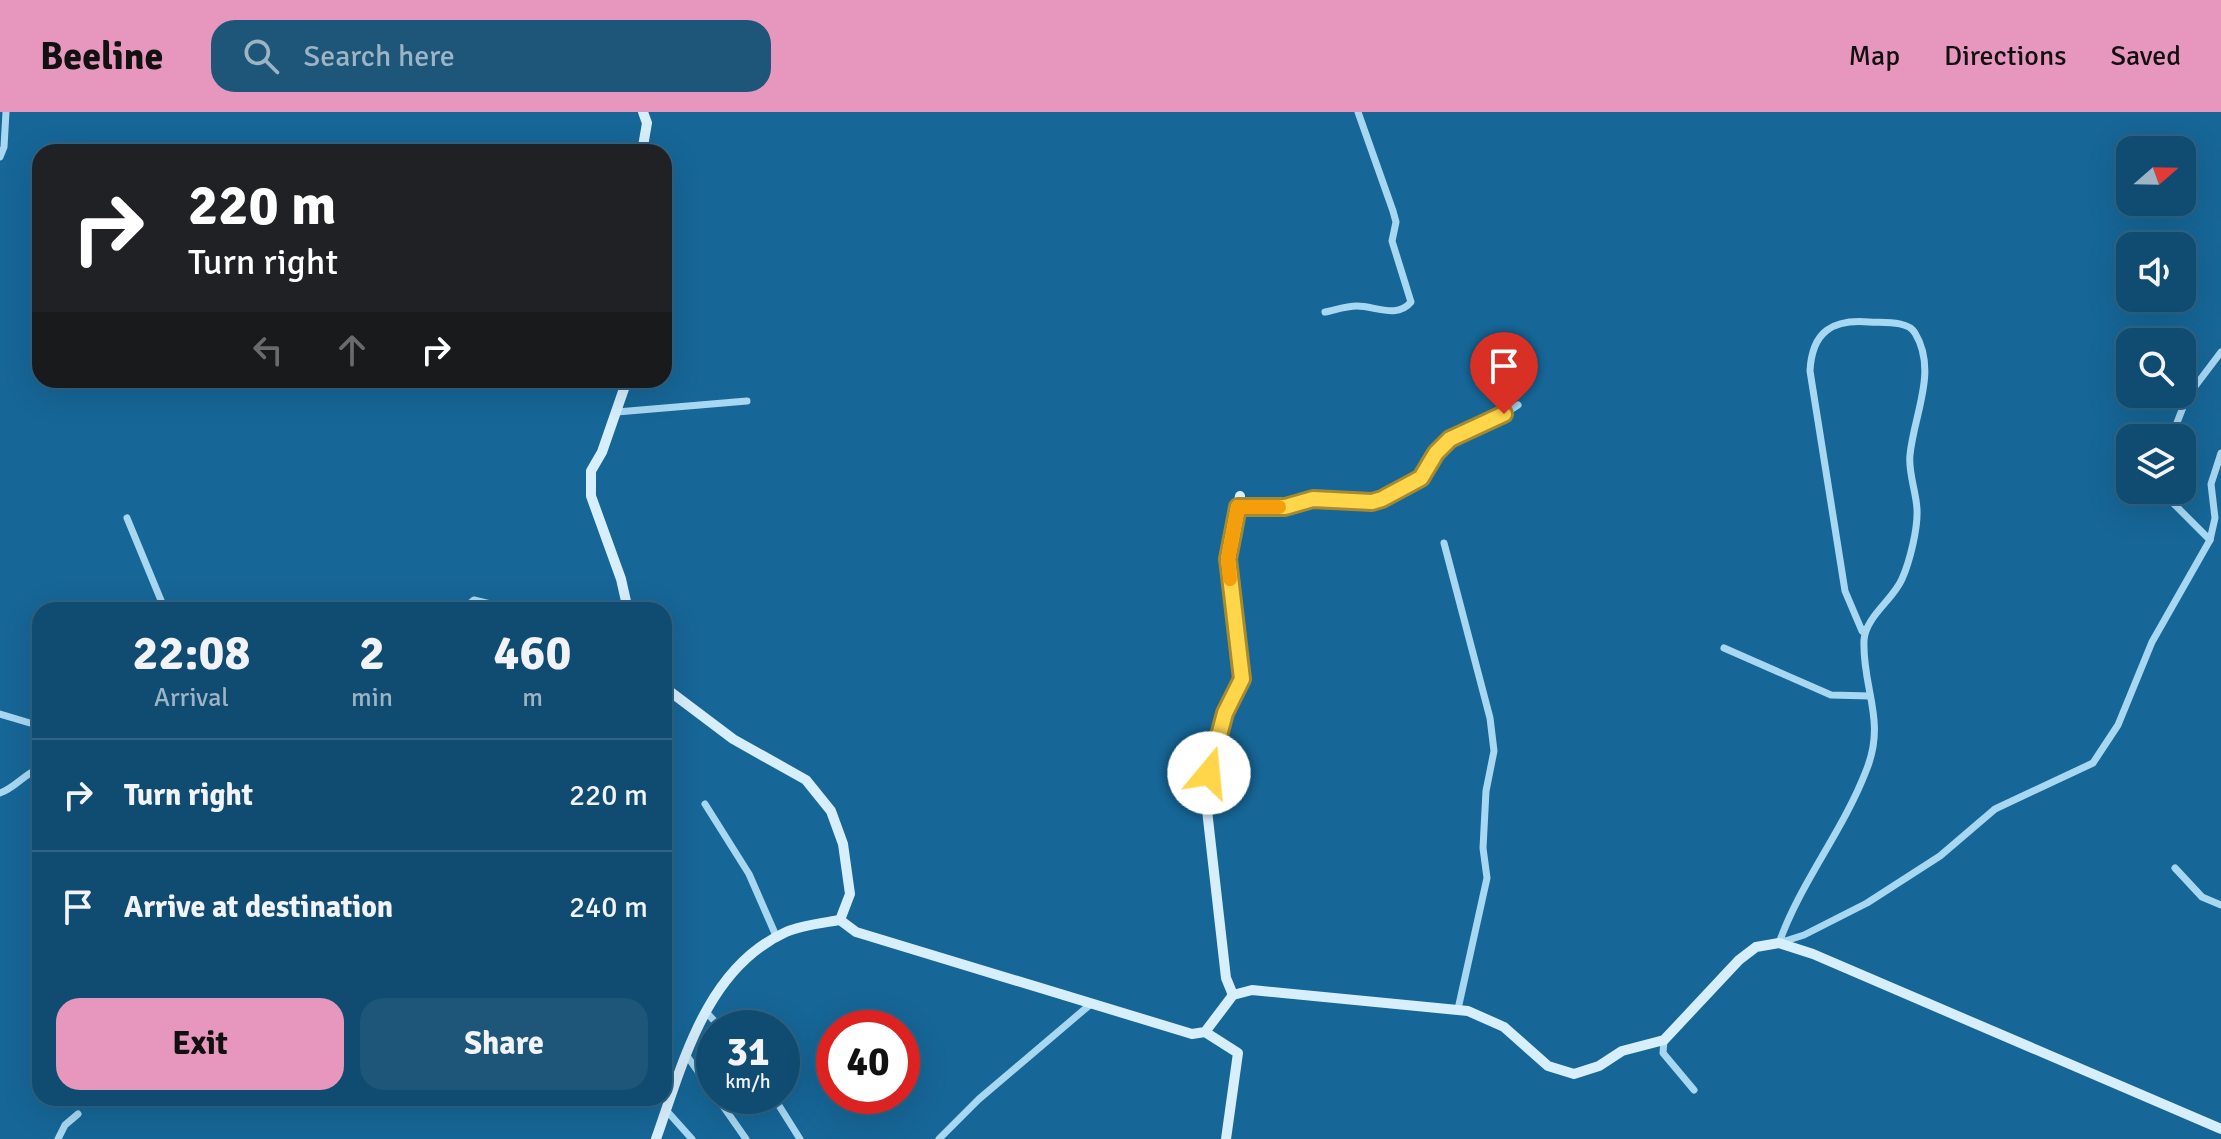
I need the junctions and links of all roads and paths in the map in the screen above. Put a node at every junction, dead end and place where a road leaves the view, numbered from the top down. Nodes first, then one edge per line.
1 (6, 112) edge
2 (643, 112) edge
3 (1358, 112) edge
4 (643, 144) edge
5 (0, 157) edge
6 (1325, 312) dead end
7 (2221, 352) edge
8 (624, 388) edge
9 (747, 401) dead end
10 (1518, 405) dead end
11 (617, 412) junction
12 (2176, 424) edge
13 (2221, 453) edge
14 (1239, 501) joint
15 (2174, 504) edge
16 (127, 518) dead end
17 (2210, 540) junction
18 (1444, 543) dead end
19 (474, 600) joint
20 (162, 602) edge
21 (472, 602) edge
22 (482, 602) edge
23 (626, 602) edge
24 (1867, 628) junction
25 (1724, 648) dead end
26 (672, 693) edge
27 (1870, 696) junction
28 (0, 714) edge
29 (32, 724) edge
30 (32, 771) edge
31 (0, 793) edge
32 (705, 804) dead end
33 (2175, 868) dead end
34 (2221, 894) edge
35 (2218, 904) edge
36 (840, 920) junction
37 (777, 938) junction
38 (1779, 943) junction
39 (1233, 995) junction
40 (1092, 1003) junction
41 (1458, 1009) junction
42 (707, 1010) edge
43 (1205, 1032) junction
44 (696, 1035) edge
45 (1664, 1040) junction
46 (687, 1056) junction
47 (696, 1069) edge
48 (1694, 1090) dead end
49 (672, 1095) edge
50 (668, 1106) edge
51 (666, 1110) junction
52 (78, 1114) dead end
53 (728, 1114) edge
54 (784, 1114) edge
55 (2221, 1129) edge
56 (58, 1139) edge
57 (656, 1139) edge
58 (692, 1139) edge
59 (746, 1139) edge
60 (800, 1139) edge
61 (939, 1139) edge
62 (1226, 1139) edge

1 - 5 street
2 - 4 street
3 - 6 street
7 - 12 street
8 - 11 street
9 - 11 street
10 - 14 street
11 - 23 street
13 - 17 street
14 - 39 street
15 - 17 street
16 - 20 street
17 - 38 street
18 - 41 street
19 - 21 street
19 - 22 street
24 - 24 street
24 - 27 street
25 - 27 street
26 - 36 street
27 - 38 street
28 - 29 street
30 - 31 street
32 - 37 street
33 - 35 street
34 - 35 street
36 - 37 street
36 - 40 street
37 - 42 street
38 - 45 street
38 - 55 street
39 - 41 street
39 - 43 street
40 - 43 street
40 - 61 street
41 - 45 street
43 - 62 street
44 - 46 street
45 - 48 street
46 - 47 street
46 - 49 street
50 - 51 street
51 - 57 street
51 - 58 street
52 - 56 street
53 - 59 street
54 - 60 street

